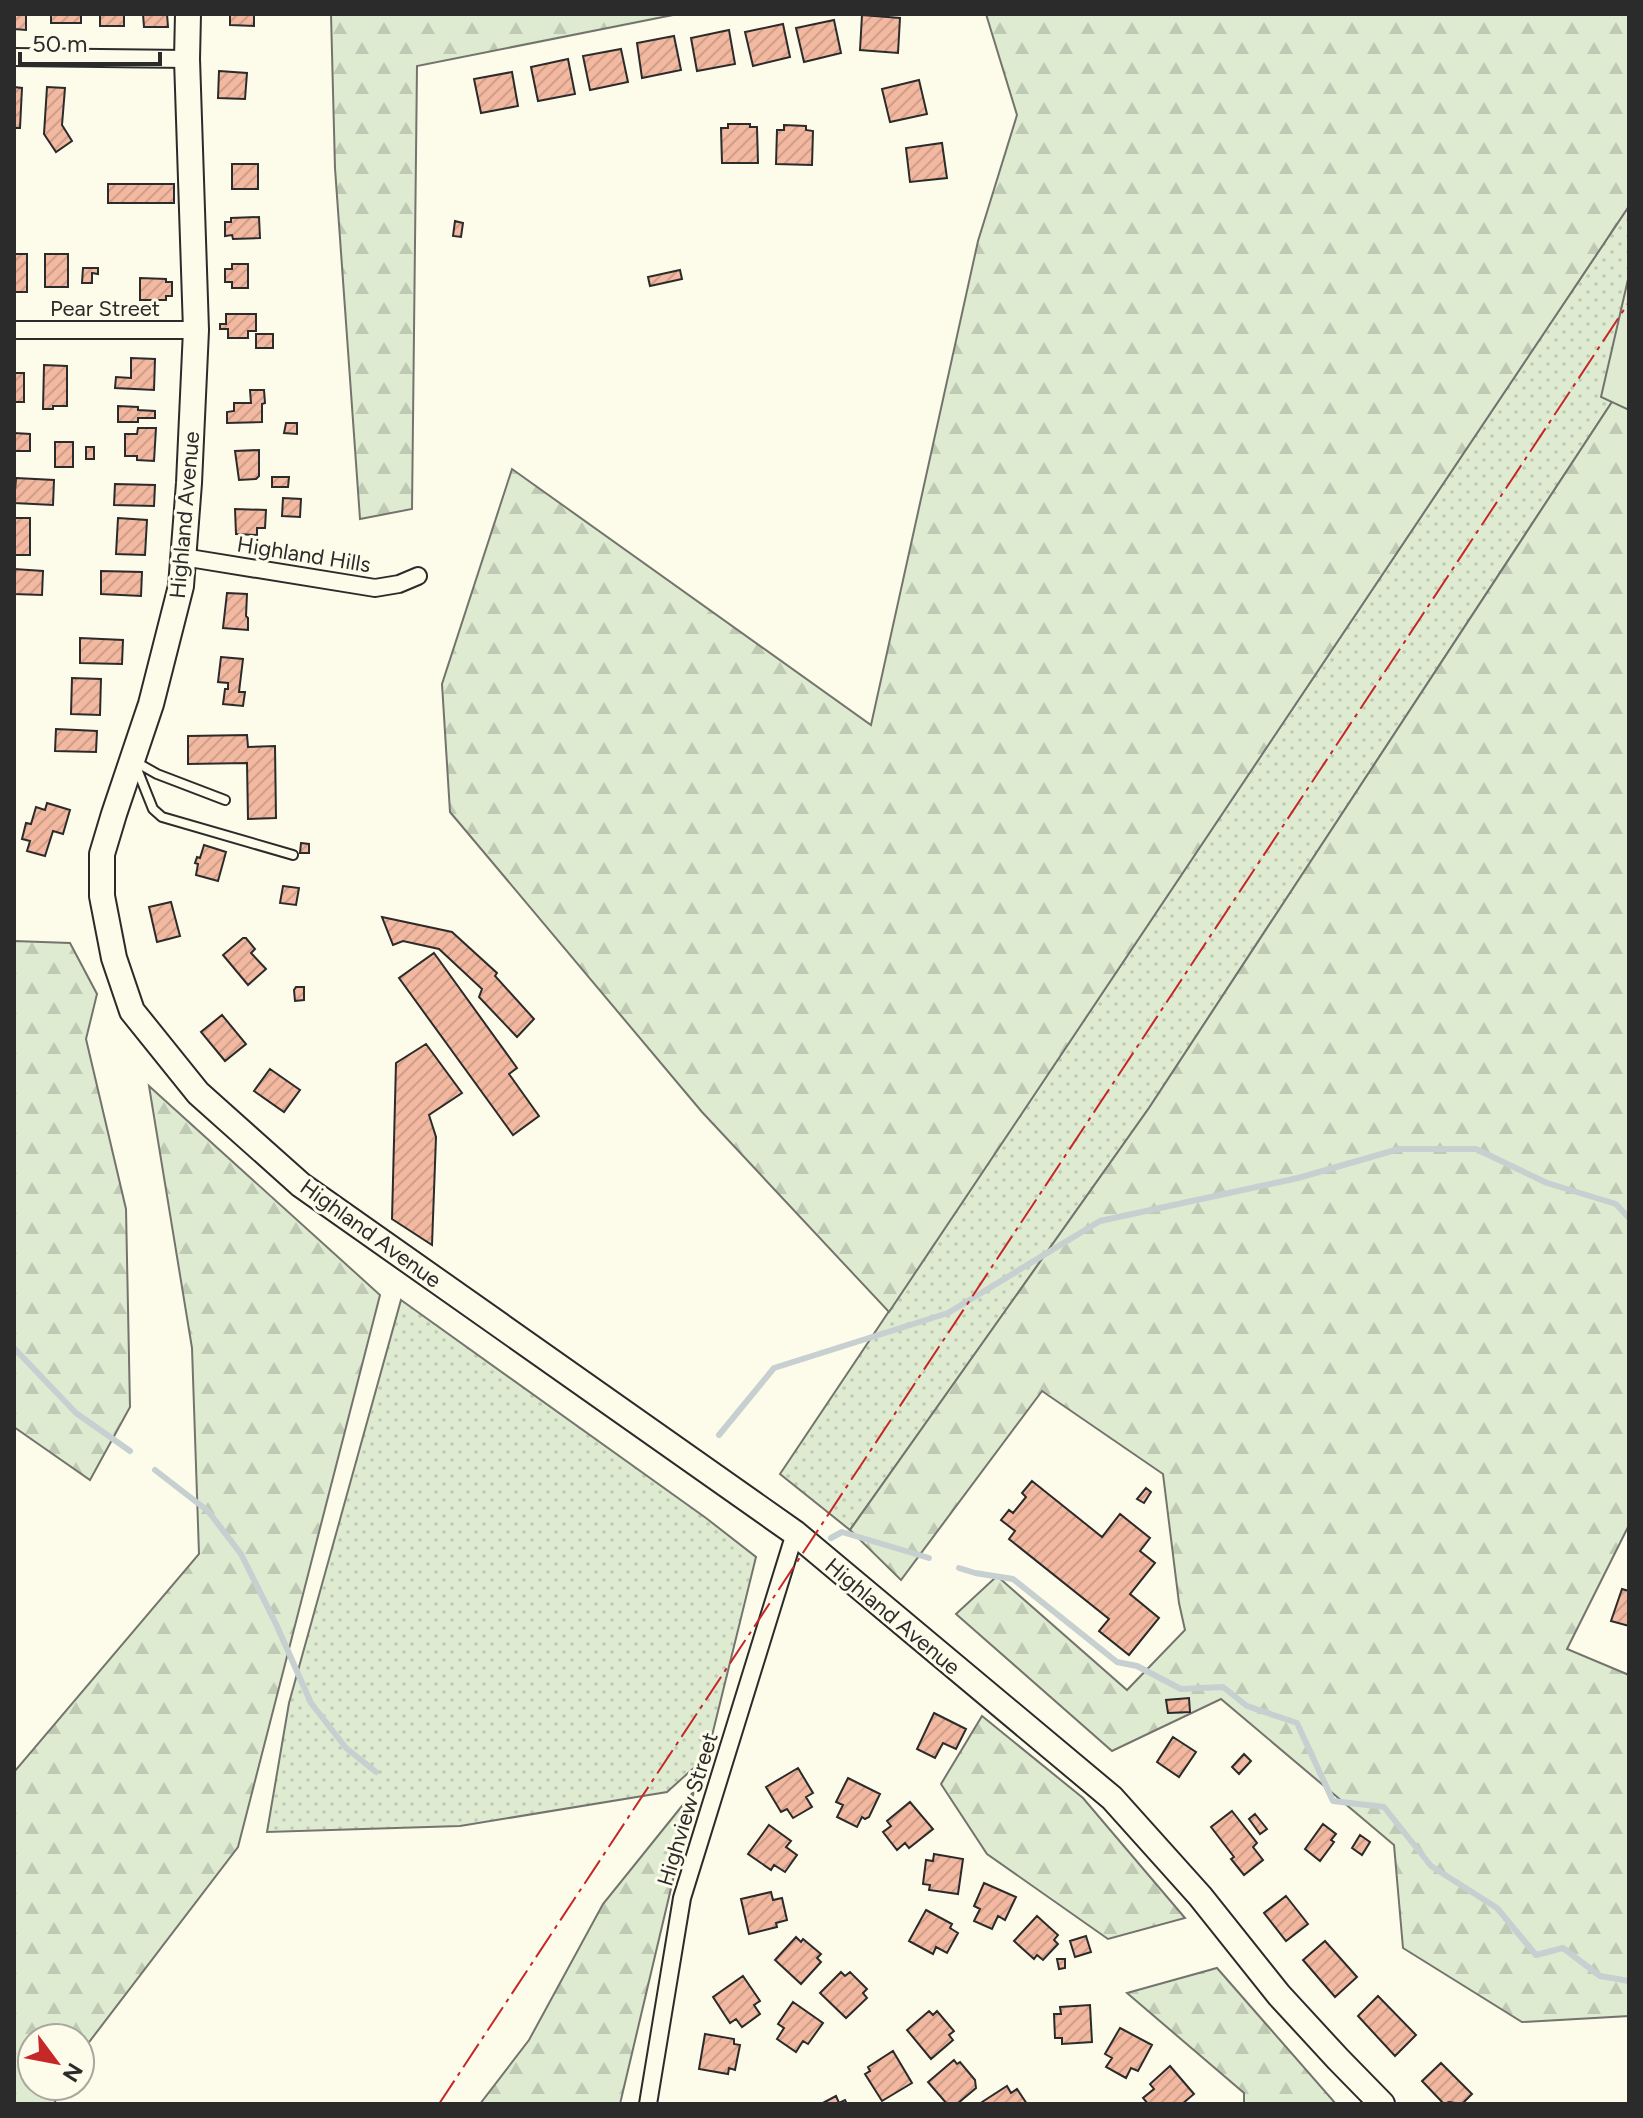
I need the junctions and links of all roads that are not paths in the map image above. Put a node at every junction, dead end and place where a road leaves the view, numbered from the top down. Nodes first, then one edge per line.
1 (188, 14) edge
2 (14, 57) edge
3 (187, 59) junction
4 (14, 330) edge
5 (196, 330) junction
6 (183, 557) junction
7 (418, 576) dead end
8 (133, 761) junction
9 (225, 800) dead end
10 (293, 855) dead end
11 (795, 1533) junction
12 (648, 2104) edge
13 (1382, 2104) edge

1 - 3 main road, Highland Avenue
2 - 3 street
3 - 5 main road, Highland Avenue
4 - 5 street, Pear Street
5 - 6 main road, Highland Avenue
6 - 7 street, Highland Hills
6 - 8 main road, Highland Avenue
8 - 9 lane
8 - 10 lane
8 - 11 main road, Highland Avenue
11 - 12 street, Highview Street
11 - 13 main road, Highland Avenue

